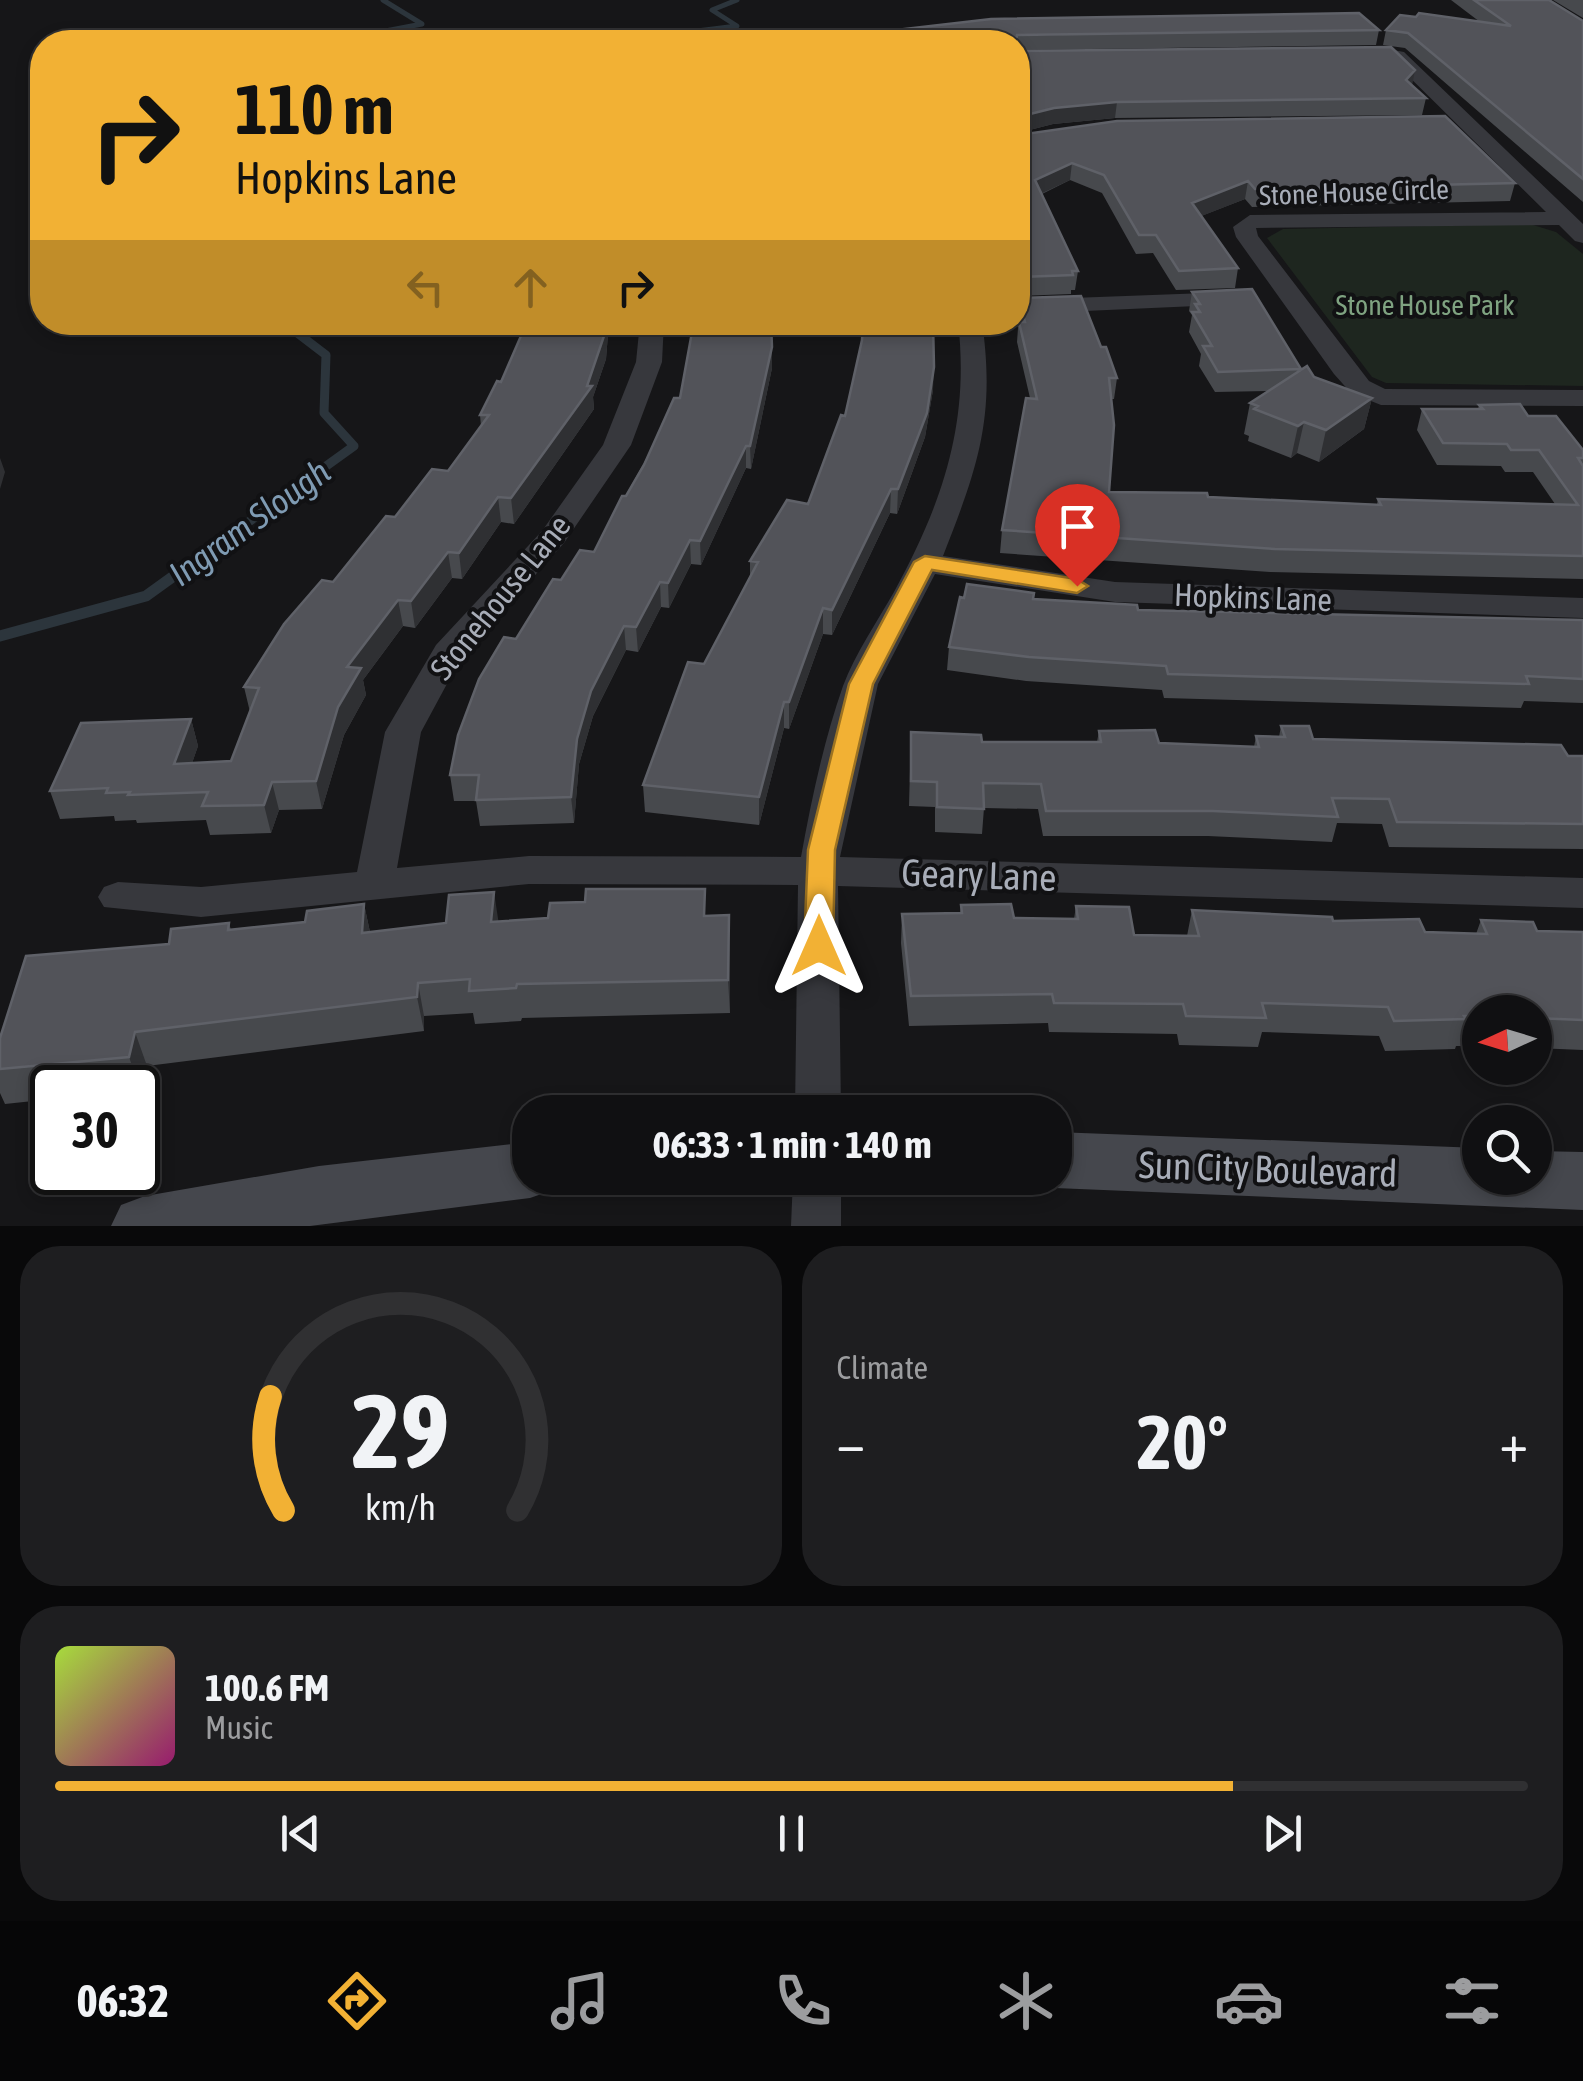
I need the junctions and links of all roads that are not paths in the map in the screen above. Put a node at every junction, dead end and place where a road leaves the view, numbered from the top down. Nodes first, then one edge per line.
1 (1358, 52) edge
2 (1470, 123) junction
3 (1431, 124) edge
4 (1562, 218) junction
5 (1583, 236) edge
6 (1268, 298) junction
7 (1030, 306) edge
8 (651, 335) edge
9 (972, 335) edge
10 (1578, 405) edge
11 (925, 562) junction
12 (1583, 608) edge
13 (818, 870) junction
14 (375, 883) junction
15 (1583, 892) edge
16 (118, 897) dead end
17 (818, 1095) edge
18 (1072, 1161) edge
19 (512, 1172) edge
20 (1462, 1176) edge
21 (1552, 1180) edge
22 (1583, 1181) edge
23 (145, 1226) edge

1 - 2 street
2 - 3 street
2 - 4 street
4 - 5 street
4 - 6 street, Stone House Circle
6 - 7 street
6 - 10 street, Stone House Circle
8 - 14 street, Stonehouse Lane
9 - 11 street
11 - 12 street, Hopkins Lane
11 - 13 street
13 - 14 street, Geary Lane
13 - 15 street, Geary Lane
13 - 17 street
14 - 16 street, Geary Lane
18 - 20 street, Sun City Boulevard
19 - 23 street
21 - 22 street

